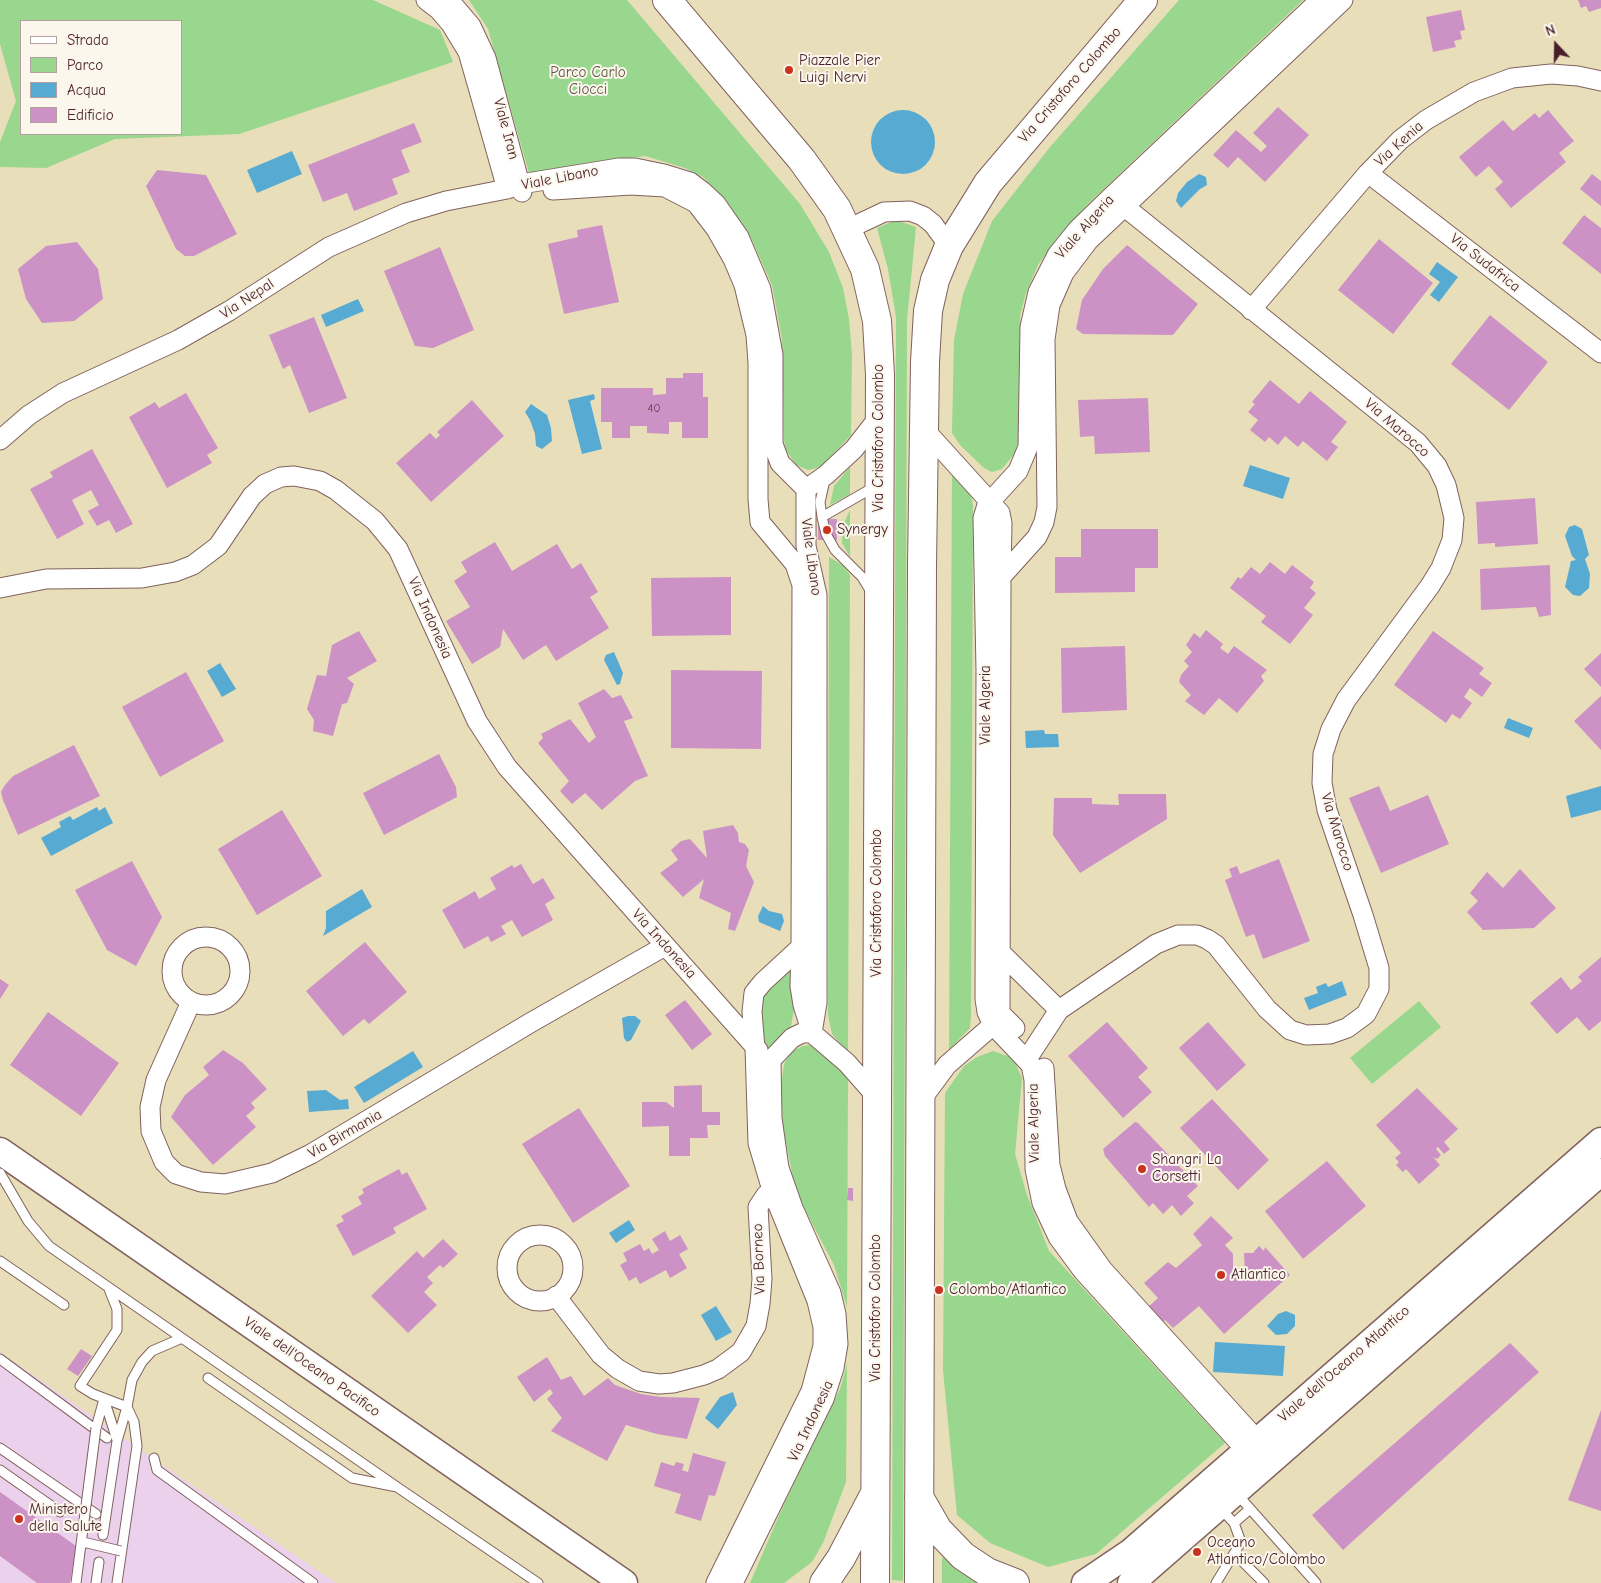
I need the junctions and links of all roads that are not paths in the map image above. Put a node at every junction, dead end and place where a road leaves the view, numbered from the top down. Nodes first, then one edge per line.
1 (426, 0) edge
2 (449, 0) edge
3 (667, 0) edge
4 (1143, 0) edge
5 (1320, 0) edge
6 (1343, 0) edge
7 (482, 69) junction
8 (1601, 81) edge
9 (1368, 173) junction
10 (516, 189) junction
11 (1117, 201) junction
12 (848, 229) junction
13 (949, 246) junction
14 (751, 282) junction
15 (1251, 310) junction
16 (1037, 338) junction
17 (1601, 353) edge
18 (879, 417) junction
19 (923, 428) junction
20 (0, 440) edge
21 (1026, 455) junction
22 (1046, 455) junction
23 (780, 463) junction
24 (826, 475) junction
25 (758, 477) junction
26 (879, 484) junction
27 (806, 489) junction
28 (990, 501) junction
29 (822, 517) junction
30 (1001, 577) junction
31 (0, 588) edge
32 (878, 604) junction
33 (993, 635) junction
34 (810, 661) junction
35 (665, 946) junction
36 (809, 947) junction
37 (993, 952) junction
38 (191, 1002) dead end
39 (1059, 1010) junction
40 (996, 1019) junction
41 (812, 1033) junction
42 (755, 1048) junction
43 (1030, 1054) junction
44 (771, 1060) junction
45 (876, 1096) junction
46 (921, 1100) junction
47 (1601, 1142) edge
48 (0, 1151) edge
49 (1601, 1172) edge
50 (0, 1173) edge
51 (778, 1188) junction
52 (0, 1260) edge
53 (108, 1287) junction
54 (556, 1296) dead end
55 (64, 1305) dead end
56 (182, 1338) junction
57 (0, 1359) edge
58 (208, 1378) dead end
59 (104, 1399) junction
60 (127, 1407) junction
61 (107, 1438) dead end
62 (117, 1441) junction
63 (1251, 1445) junction
64 (0, 1448) edge
65 (154, 1458) dead end
66 (0, 1470) edge
67 (397, 1487) junction
68 (875, 1494) junction
69 (919, 1497) junction
70 (762, 1507) junction
71 (1234, 1508) junction
72 (60, 1512) dead end
73 (96, 1514) dead end
74 (103, 1535) dead end
75 (83, 1542) junction
76 (121, 1551) junction
77 (1235, 1554) junction
78 (99, 1562) dead end
79 (76, 1583) edge
80 (96, 1583) edge
81 (117, 1583) edge
82 (313, 1583) edge
83 (538, 1583) edge
84 (624, 1583) edge
85 (716, 1583) edge
86 (733, 1583) edge
87 (824, 1583) edge
88 (875, 1583) edge
89 (918, 1583) edge
90 (1015, 1583) edge
91 (1085, 1583) edge
92 (1131, 1583) edge
93 (1216, 1583) edge
94 (1264, 1583) edge
95 (1316, 1583) edge

1 - 7 street, Viale Iran
2 - 7 street, Viale Iran
3 - 12 main road, Via Cristoforo Colombo
4 - 13 main road, Via Cristoforo Colombo
5 - 11 street, Viale Algeria
6 - 11 street, Viale Algeria
7 - 10 street, Viale Iran
8 - 9 street, Via Kenia
9 - 15 street, Via Kenia
9 - 17 street, Via Sudafrica
10 - 14 street, Viale Libano
10 - 20 street, Via Nepal
11 - 15 street, Via Marocco
11 - 16 street, Viale Algeria
12 - 13 street
12 - 18 main road, Via Cristoforo Colombo
13 - 19 main road, Via Cristoforo Colombo
14 - 23 street, Viale Libano
14 - 25 street, Viale Libano
15 - 39 street, Via Marocco
16 - 21 street, Viale Algeria
16 - 22 street, Viale Algeria
18 - 24 street
18 - 26 main road, Via Cristoforo Colombo
19 - 28 street
19 - 46 main road, Via Cristoforo Colombo
21 - 22 street
21 - 28 street, Viale Algeria
22 - 30 street, Viale Algeria
23 - 25 street
23 - 27 street, Viale Libano
24 - 27 street
24 - 29 lane
25 - 34 street, Viale Libano
26 - 29 lane
26 - 32 main road, Via Cristoforo Colombo
27 - 34 street, Viale Libano
28 - 30 street
28 - 33 street, Viale Algeria
29 - 32 lane
30 - 33 street, Viale Algeria
31 - 35 street, Via Indonesia
32 - 45 main road, Via Cristoforo Colombo
33 - 37 street, Viale Algeria
34 - 36 street, Viale Libano
35 - 38 street, Via Birmania
35 - 42 street, Via Indonesia
36 - 41 street, Viale Libano
36 - 42 street
37 - 39 street
37 - 40 street, Viale Algeria
39 - 43 street
40 - 43 street, Viale Algeria
40 - 46 street
41 - 44 street
41 - 45 street
42 - 44 street, Via Indonesia
42 - 51 street, Via Indonesia
43 - 63 street, Viale Algeria
44 - 51 street, Via Indonesia
45 - 68 main road, Via Cristoforo Colombo
46 - 69 main road, Via Cristoforo Colombo
47 - 63 main road, Viale dell'Oceano Atlantico
48 - 84 main road, Viale dell'Oceano Pacifico
49 - 71 main road, Viale dell'Oceano Atlantico
50 - 53 lane
51 - 54 street, Via Borneo
51 - 70 street, Via Indonesia
52 - 55 lane
53 - 56 lane
53 - 59 lane
56 - 60 lane
56 - 67 lane
57 - 61 lane
58 - 67 lane
59 - 60 lane
59 - 62 lane
59 - 75 lane, bridge
60 - 62 lane
60 - 76 lane
62 - 74 lane
63 - 91 main road, Viale dell'Oceano Atlantico
64 - 73 lane
65 - 82 lane
66 - 72 lane
67 - 83 lane
68 - 87 main road
68 - 88 main road, Via Cristoforo Colombo
69 - 89 main road, Via Cristoforo Colombo
69 - 90 main road
70 - 85 street, Via Indonesia
70 - 86 street, Via Indonesia
71 - 77 lane
71 - 92 main road, Viale dell'Oceano Atlantico
71 - 95 lane
75 - 76 lane, bridge
75 - 79 lane, bridge
76 - 81 lane
77 - 93 lane
77 - 94 lane
78 - 80 lane

